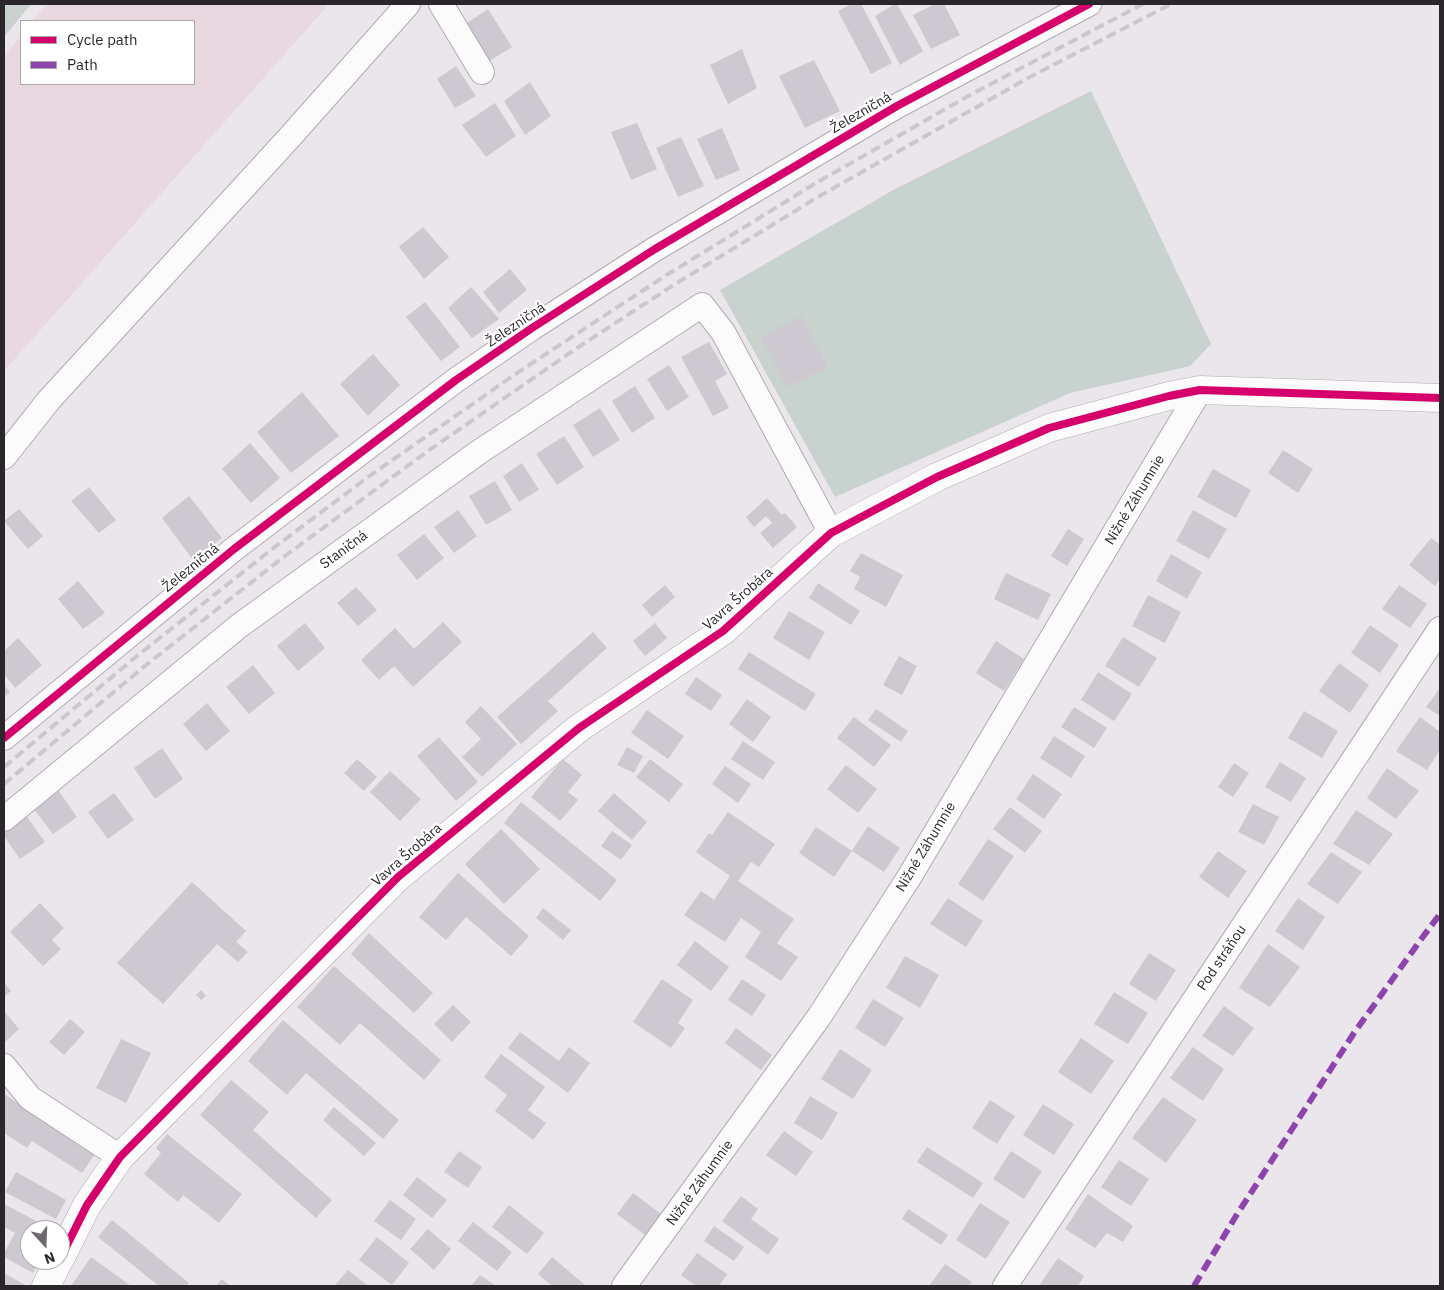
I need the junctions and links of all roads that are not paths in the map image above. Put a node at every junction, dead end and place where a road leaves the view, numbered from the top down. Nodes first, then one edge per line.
1 (408, 4) edge
2 (441, 4) edge
3 (1089, 4) edge
4 (482, 72) dead end
5 (1200, 390) junction
6 (1440, 398) edge
7 (4, 457) edge
8 (831, 533) junction
9 (1440, 629) edge
10 (4, 738) edge
11 (4, 819) edge
12 (4, 1066) edge
13 (120, 1157) junction
14 (70, 1239) edge
15 (54, 1270) edge
16 (46, 1286) edge
17 (624, 1286) edge
18 (1005, 1286) edge

1 - 7 street
2 - 4 street
3 - 10 street, Železničná
5 - 6 street, Vavra Šrobára
5 - 8 street, Vavra Šrobára
5 - 17 street, Nižné Záhumnie
8 - 11 street, Staničná
8 - 13 street, Vavra Šrobára
9 - 18 street, Pod stráňou
12 - 13 street
13 - 14 street, Vavra Šrobára
15 - 16 street, Vavra Šrobára

